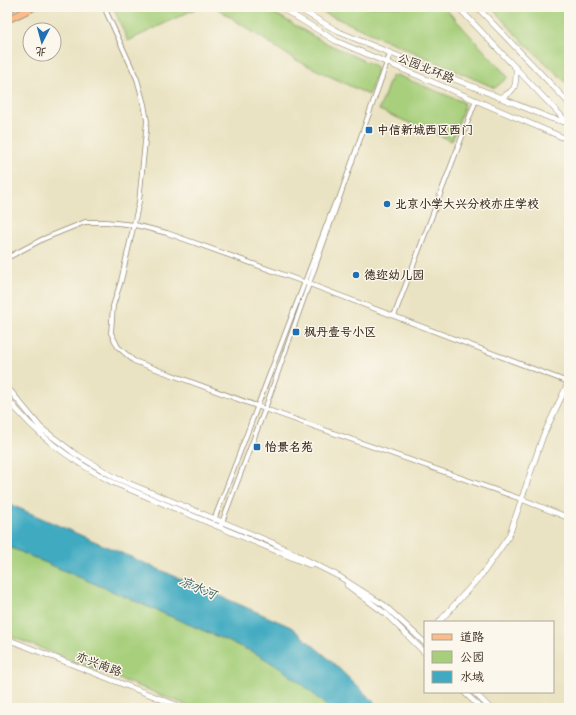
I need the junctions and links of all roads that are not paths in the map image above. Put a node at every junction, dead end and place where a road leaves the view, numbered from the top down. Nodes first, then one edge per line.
1 (13, 7) edge
2 (34, 7) edge
3 (104, 7) edge
4 (280, 7) edge
5 (296, 7) edge
6 (458, 7) edge
7 (477, 7) edge
8 (7, 10) edge
9 (7, 20) edge
10 (390, 54) junction
11 (387, 63) junction
12 (516, 68) junction
13 (500, 98) junction
14 (476, 100) junction
15 (569, 102) edge
16 (568, 123) edge
17 (569, 140) edge
18 (339, 198) junction
19 (135, 225) junction
20 (7, 258) edge
21 (304, 282) junction
22 (310, 284) junction
23 (394, 316) junction
24 (568, 382) edge
25 (7, 387) edge
26 (7, 398) edge
27 (258, 406) junction
28 (265, 410) junction
29 (521, 499) junction
30 (215, 518) junction
31 (569, 518) edge
32 (222, 521) junction
33 (213, 524) junction
34 (220, 527) junction
35 (440, 621) edge
36 (7, 639) edge
37 (424, 640) edge
38 (417, 645) junction
39 (424, 652) edge
40 (465, 693) edge
41 (475, 693) edge
42 (184, 708) edge
43 (481, 708) edge
44 (490, 708) edge

1 - 8 main road
2 - 9 main road
3 - 19 street
4 - 11 street, 公园北环路
5 - 10 street, 公园北环路
6 - 12 street, 公园北环路
7 - 15 street
10 - 11 street
10 - 13 street, 公园北环路
11 - 14 street, 公园北环路
11 - 18 street
12 - 13 street
12 - 16 street, 公园北环路
13 - 16 street, 公园北环路
14 - 17 street, 公园北环路
14 - 23 street
18 - 21 street
18 - 22 street
19 - 20 street
19 - 21 street
19 - 27 street
21 - 22 street
21 - 27 street
22 - 23 street
22 - 28 street
23 - 24 street
24 - 29 street
25 - 30 street
26 - 33 street
27 - 28 street
27 - 30 street
28 - 29 street
28 - 32 street
29 - 31 street
29 - 35 street
30 - 32 street
30 - 33 street
32 - 34 street
32 - 37 street
33 - 34 street
34 - 38 street
36 - 42 street, 亦兴南路
37 - 38 street
38 - 39 street
40 - 43 street
41 - 44 street

